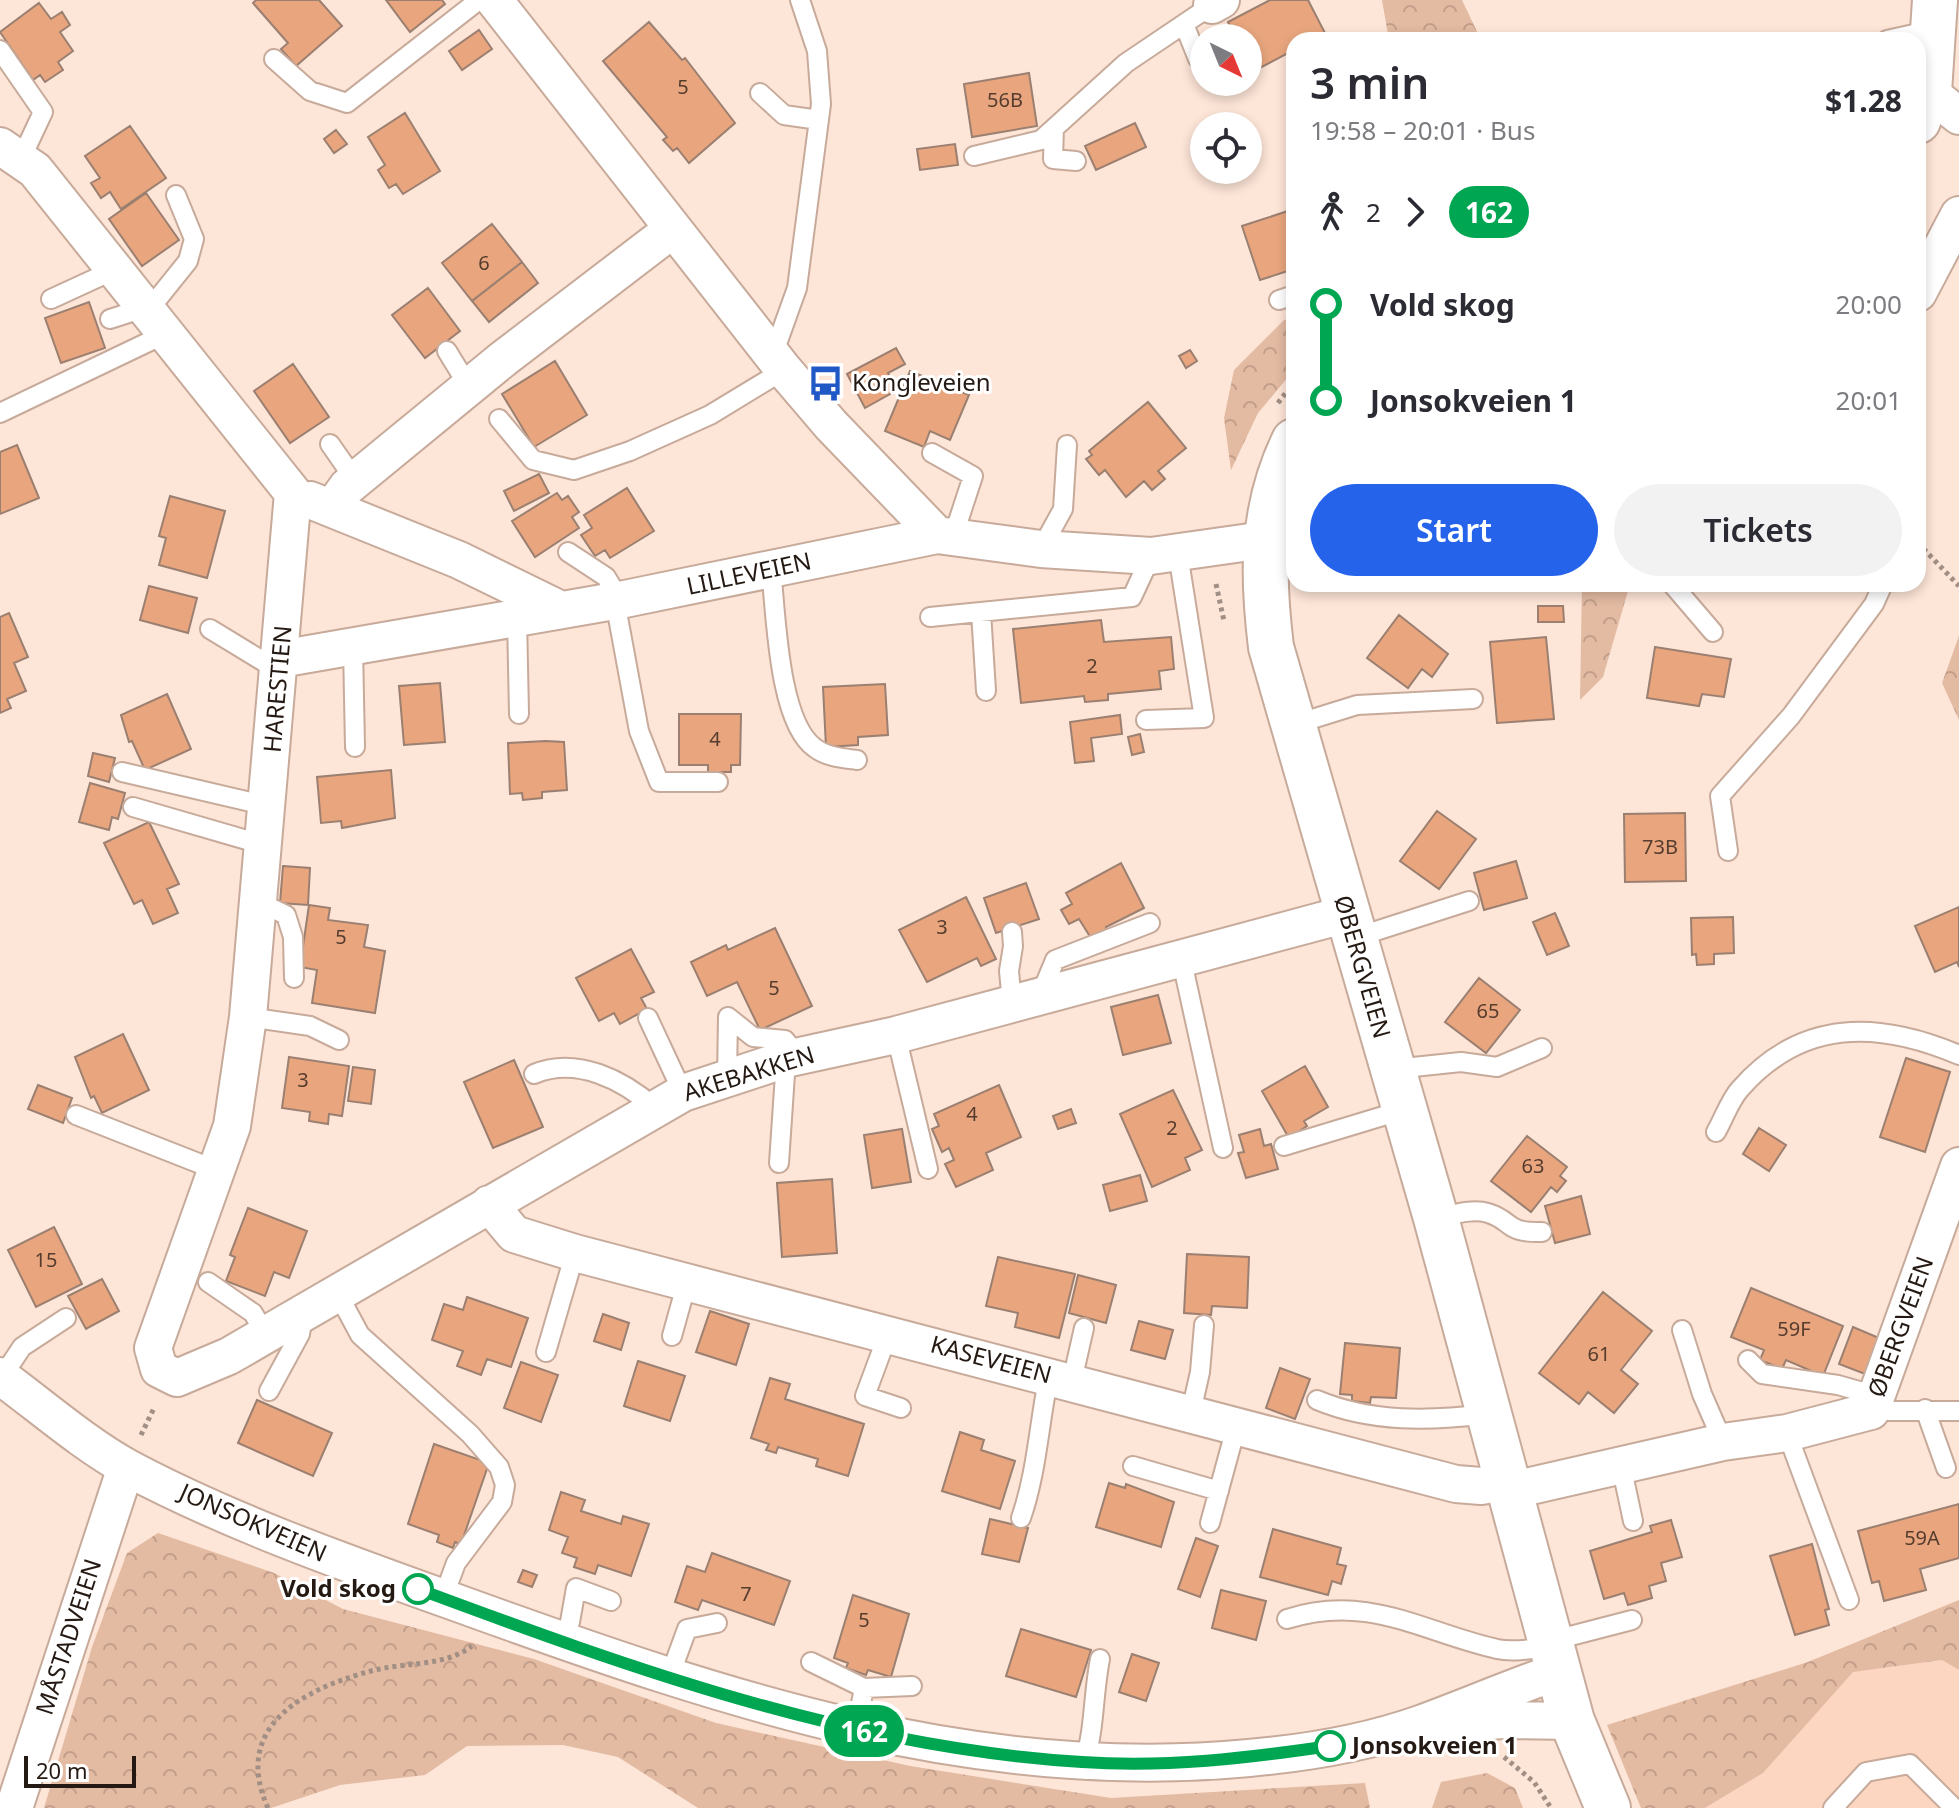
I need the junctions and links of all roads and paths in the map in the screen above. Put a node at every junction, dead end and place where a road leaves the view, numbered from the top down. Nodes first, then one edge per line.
1 (479, 0) edge
2 (494, 0) edge
3 (800, 0) edge
4 (1206, 10) edge
5 (1935, 15) edge
6 (1902, 32) edge
7 (0, 50) edge
8 (274, 59) dead end
9 (760, 93) dead end
10 (1935, 109) edge
11 (819, 120) junction
12 (1054, 128) junction
13 (11, 153) edge
14 (974, 156) dead end
15 (1076, 161) dead end
16 (176, 195) dead end
17 (1959, 215) edge
18 (673, 229) junction
19 (114, 270) junction
20 (1926, 278) edge
21 (51, 299) dead end
22 (152, 318) junction
23 (110, 319) dead end
24 (447, 351) dead end
25 (779, 362) junction
26 (469, 387) junction
27 (0, 413) edge
28 (499, 419) dead end
29 (330, 444) dead end
30 (1067, 445) dead end
31 (932, 453) dead end
32 (1286, 458) edge
33 (355, 480) junction
34 (293, 493) junction
35 (332, 508) junction
36 (1276, 522) edge
37 (945, 536) junction
38 (1041, 549) junction
39 (1926, 551) edge
40 (568, 552) dead end
41 (1165, 555) junction
42 (771, 569) junction
43 (1959, 586) edge
44 (1679, 592) edge
45 (1879, 592) edge
46 (618, 600) junction
47 (561, 610) junction
48 (981, 612) junction
49 (930, 617) dead end
50 (517, 618) junction
51 (210, 629) dead end
52 (1713, 632) dead end
53 (353, 647) junction
54 (280, 665) junction
55 (986, 691) dead end
56 (1473, 699) dead end
57 (519, 714) dead end
58 (1146, 720) dead end
59 (1296, 724) junction
60 (355, 747) dead end
61 (857, 760) dead end
62 (122, 772) dead end
63 (718, 782) dead end
64 (268, 806) junction
65 (133, 807) dead end
66 (264, 845) junction
67 (1728, 851) dead end
68 (1469, 901) dead end
69 (259, 902) junction
70 (1150, 923) dead end
71 (1350, 926) junction
72 (1012, 932) dead end
73 (1181, 957) junction
74 (294, 978) dead end
75 (1026, 999) junction
76 (248, 1017) junction
77 (648, 1018) dead end
78 (896, 1035) junction
79 (339, 1040) dead end
80 (1542, 1048) dead end
81 (1959, 1055) edge
82 (792, 1058) junction
83 (534, 1074) dead end
84 (727, 1078) junction
85 (1397, 1090) junction
86 (669, 1101) junction
87 (76, 1115) dead end
88 (1716, 1132) dead end
89 (1284, 1146) dead end
90 (1223, 1148) dead end
91 (779, 1163) dead end
92 (1959, 1166) edge
93 (928, 1169) dead end
94 (216, 1170) junction
95 (489, 1204) junction
96 (1436, 1218) junction
97 (1542, 1232) dead end
98 (575, 1253) junction
99 (208, 1282) dead end
100 (687, 1282) junction
101 (338, 1294) junction
102 (304, 1313) junction
103 (66, 1318) dead end
104 (1204, 1325) dead end
105 (158, 1326) joint
106 (1084, 1328) dead end
107 (1682, 1330) dead end
108 (888, 1334) junction
109 (266, 1335) junction
110 (672, 1336) dead end
111 (546, 1352) dead end
112 (1748, 1360) dead end
113 (1, 1376) edge
114 (1060, 1378) junction
115 (269, 1391) dead end
116 (1317, 1400) dead end
117 (1874, 1404) junction
118 (901, 1408) dead end
119 (1925, 1409) junction
120 (1959, 1411) edge
121 (1191, 1412) junction
122 (1488, 1414) junction
123 (1237, 1424) junction
124 (1787, 1433) junction
125 (1723, 1442) junction
126 (1621, 1465) junction
127 (1133, 1466) dead end
128 (126, 1467) junction
129 (1946, 1468) dead end
130 (1508, 1486) junction
131 (1219, 1491) junction
132 (1021, 1518) dead end
133 (1633, 1521) dead end
134 (1210, 1523) dead end
135 (443, 1598) junction
136 (1849, 1600) dead end
137 (611, 1601) dead end
138 (1287, 1619) dead end
139 (504, 1620) junction
140 (1632, 1620) dead end
141 (717, 1623) dead end
142 (561, 1641) junction
143 (1555, 1653) junction
144 (1100, 1659) dead end
145 (811, 1662) dead end
146 (669, 1678) junction
147 (912, 1686) dead end
148 (864, 1688) junction
149 (1572, 1721) junction
150 (1417, 1725) junction
151 (856, 1729) junction
152 (1084, 1763) junction
153 (14, 1808) edge
154 (268, 1808) edge
155 (1608, 1808) edge
156 (1833, 1808) edge
157 (1954, 1808) edge

1 - 8 lane
2 - 18 street
3 - 11 lane
4 - 12 lane
5 - 6 lane
5 - 10 main road
7 - 13 lane
9 - 11 lane
11 - 25 lane
12 - 14 lane
12 - 15 lane
13 - 19 street
16 - 22 lane
17 - 20 street
18 - 25 street
18 - 26 street
19 - 21 lane
19 - 22 street
22 - 23 lane
22 - 27 lane
22 - 34 street
24 - 26 lane
25 - 28 lane
25 - 37 street
26 - 33 street
29 - 33 lane
30 - 38 lane
31 - 37 lane
32 - 36 main road, ØBERGVEIEN
33 - 35 street
34 - 35 street
34 - 54 street, HARESTIEN
35 - 47 street
36 - 41 street
36 - 59 main road, ØBERGVEIEN
37 - 38 street
37 - 42 street, LILLEVEIEN
38 - 41 street
39 - 43 path
40 - 46 lane
41 - 48 lane
41 - 58 lane
42 - 46 street, LILLEVEIEN
42 - 61 lane
44 - 52 lane
45 - 67 lane
46 - 47 street, LILLEVEIEN
46 - 63 lane
47 - 50 street, LILLEVEIEN
48 - 49 lane
48 - 55 lane
50 - 53 street, LILLEVEIEN
50 - 57 lane
51 - 54 lane
53 - 54 street, LILLEVEIEN
53 - 60 lane
54 - 64 street, HARESTIEN
56 - 59 lane
59 - 71 main road, ØBERGVEIEN
62 - 64 lane
64 - 66 street, HARESTIEN
65 - 66 lane
66 - 69 street, HARESTIEN
68 - 71 lane
69 - 74 lane
69 - 76 street, HARESTIEN
70 - 75 lane
71 - 73 street, AKEBAKKEN
71 - 85 main road, ØBERGVEIEN
72 - 75 lane
73 - 75 street, AKEBAKKEN
73 - 90 lane
75 - 78 street, AKEBAKKEN
76 - 79 lane
76 - 94 street, HARESTIEN
77 - 86 lane
78 - 82 street, AKEBAKKEN
78 - 93 lane
80 - 85 lane
81 - 88 lane
82 - 84 street, AKEBAKKEN
82 - 84 lane
82 - 91 lane
83 - 86 lane
84 - 86 street, AKEBAKKEN
85 - 89 lane
85 - 96 main road, ØBERGVEIEN
86 - 95 street, AKEBAKKEN
87 - 94 lane
92 - 117 street, ØBERGVEIEN
94 - 105 street, HARESTIEN
95 - 98 street, KASEVEIEN
95 - 101 street, AKEBAKKEN
96 - 97 lane
96 - 122 main road, ØBERGVEIEN
98 - 100 street, KASEVEIEN
98 - 111 lane
99 - 109 lane
100 - 108 street, KASEVEIEN
100 - 110 lane
101 - 102 street, AKEBAKKEN
101 - 135 lane
102 - 109 street, AKEBAKKEN
102 - 115 lane
103 - 113 lane
104 - 121 lane
105 - 109 street, AKEBAKKEN
106 - 114 lane
107 - 125 lane
108 - 114 street, KASEVEIEN
108 - 118 lane
112 - 117 lane
113 - 128 street, JONSOKVEIEN
114 - 121 street, KASEVEIEN
114 - 132 lane
116 - 122 lane
117 - 119 lane
117 - 124 street, ØBERGVEIEN
119 - 120 lane
119 - 129 lane
121 - 123 street, KASEVEIEN
122 - 130 main road, ØBERGVEIEN
123 - 130 street, KASEVEIEN
123 - 131 lane
124 - 125 street, ØBERGVEIEN
124 - 136 lane
125 - 126 street, ØBERGVEIEN
126 - 130 street, ØBERGVEIEN
126 - 133 lane
127 - 131 lane
128 - 135 street, JONSOKVEIEN
128 - 153 street, MÅSTADVEIEN
130 - 143 main road, ØBERGVEIEN
131 - 134 lane
135 - 139 street, JONSOKVEIEN
137 - 142 lane
138 - 143 lane
139 - 142 street, JONSOKVEIEN
139 - 154 path
140 - 143 lane
141 - 146 lane
142 - 146 street, JONSOKVEIEN
143 - 149 main road, ØBERGVEIEN
143 - 150 street, JONSOKVEIEN
144 - 152 lane
145 - 148 lane
146 - 151 street, JONSOKVEIEN
147 - 148 lane
148 - 151 lane
149 - 150 street, JONSOKVEIEN
149 - 155 main road, ØBERGVEIEN
150 - 152 street, JONSOKVEIEN
151 - 152 street, JONSOKVEIEN
156 - 157 lane

